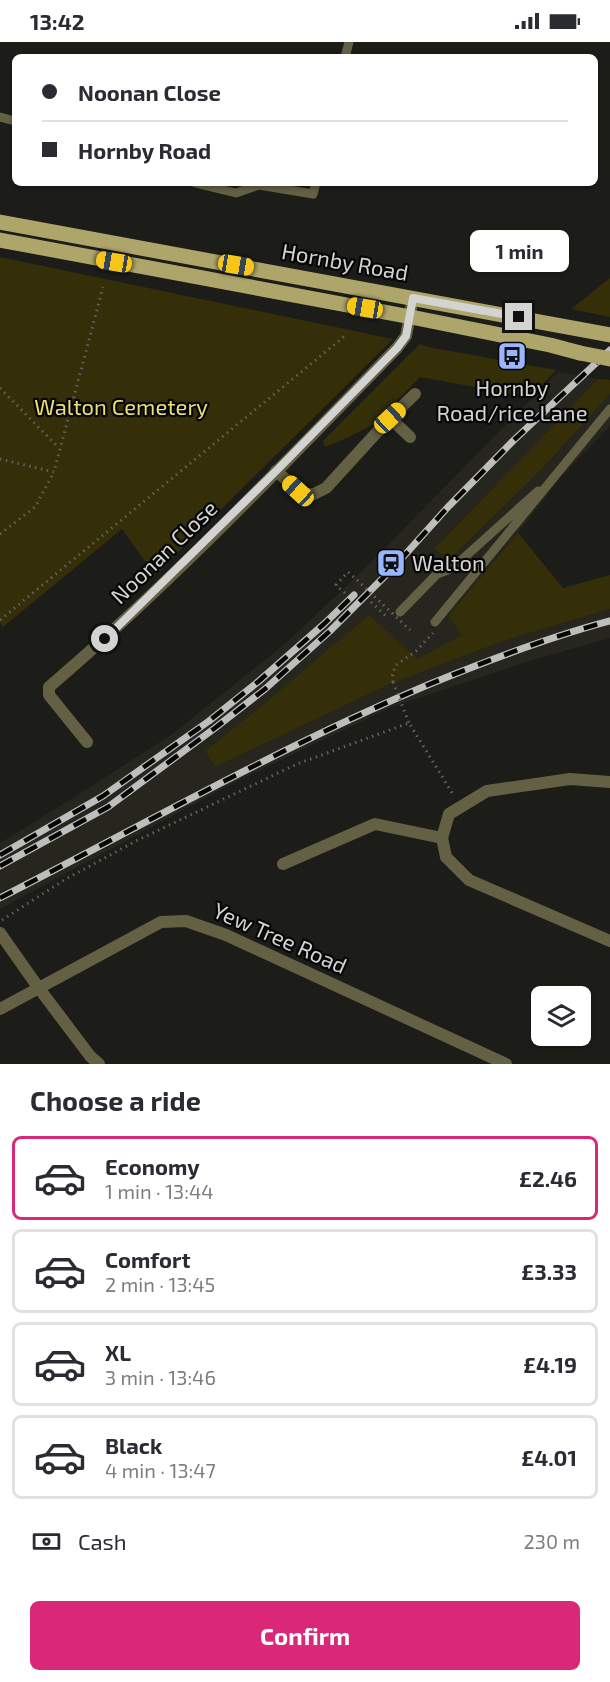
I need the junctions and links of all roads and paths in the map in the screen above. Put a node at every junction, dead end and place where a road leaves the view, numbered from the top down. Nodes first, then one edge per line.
1 (207, 186) edge
2 (256, 186) edge
3 (265, 186) edge
4 (315, 186) edge
5 (0, 222) edge
6 (0, 240) edge
7 (103, 287) dead end
8 (413, 298) junction
9 (411, 317) junction
10 (607, 334) edge
11 (346, 335) dead end
12 (610, 359) edge
13 (0, 388) edge
14 (415, 394) dead end
15 (610, 409) edge
16 (390, 418) junction
17 (410, 437) dead end
18 (57, 446) dead end
19 (0, 459) edge
20 (276, 471) junction
21 (560, 471) junction
22 (54, 472) junction
23 (0, 534) edge
24 (345, 594) dead end
25 (371, 602) dead end
26 (377, 607) dead end
27 (400, 612) dead end
28 (0, 620) edge
29 (435, 622) dead end
30 (410, 630) dead end
31 (432, 634) dead end
32 (409, 723) junction
33 (87, 742) dead end
34 (610, 782) edge
35 (461, 807) junction
36 (442, 838) junction
37 (283, 864) dead end
38 (0, 921) edge
39 (0, 933) edge
40 (610, 941) edge
41 (38, 987) junction
42 (0, 1009) edge
43 (99, 1064) edge
44 (506, 1064) edge

1 - 2 lane
3 - 4 lane
5 - 8 main road, Hornby Road
6 - 9 main road, Hornby Road
7 - 22 path
8 - 9 street, Noonan Close
8 - 10 main road, Hornby Road
9 - 12 main road, Hornby Road, bridge
9 - 20 street, Noonan Close
11 - 28 path
13 - 18 path
14 - 16 street
15 - 21 lane
16 - 17 street
16 - 20 street
19 - 22 path
20 - 33 street, Noonan Close
21 - 27 lane
21 - 29 lane
22 - 23 path
24 - 30 path, bridge
25 - 26 path
31 - 32 path, bridge
32 - 35 path
32 - 38 path
34 - 35 street
35 - 36 street
36 - 37 street
36 - 40 street
39 - 41 street
41 - 42 street, Yew Tree Road
41 - 43 street
41 - 44 street, Yew Tree Road

